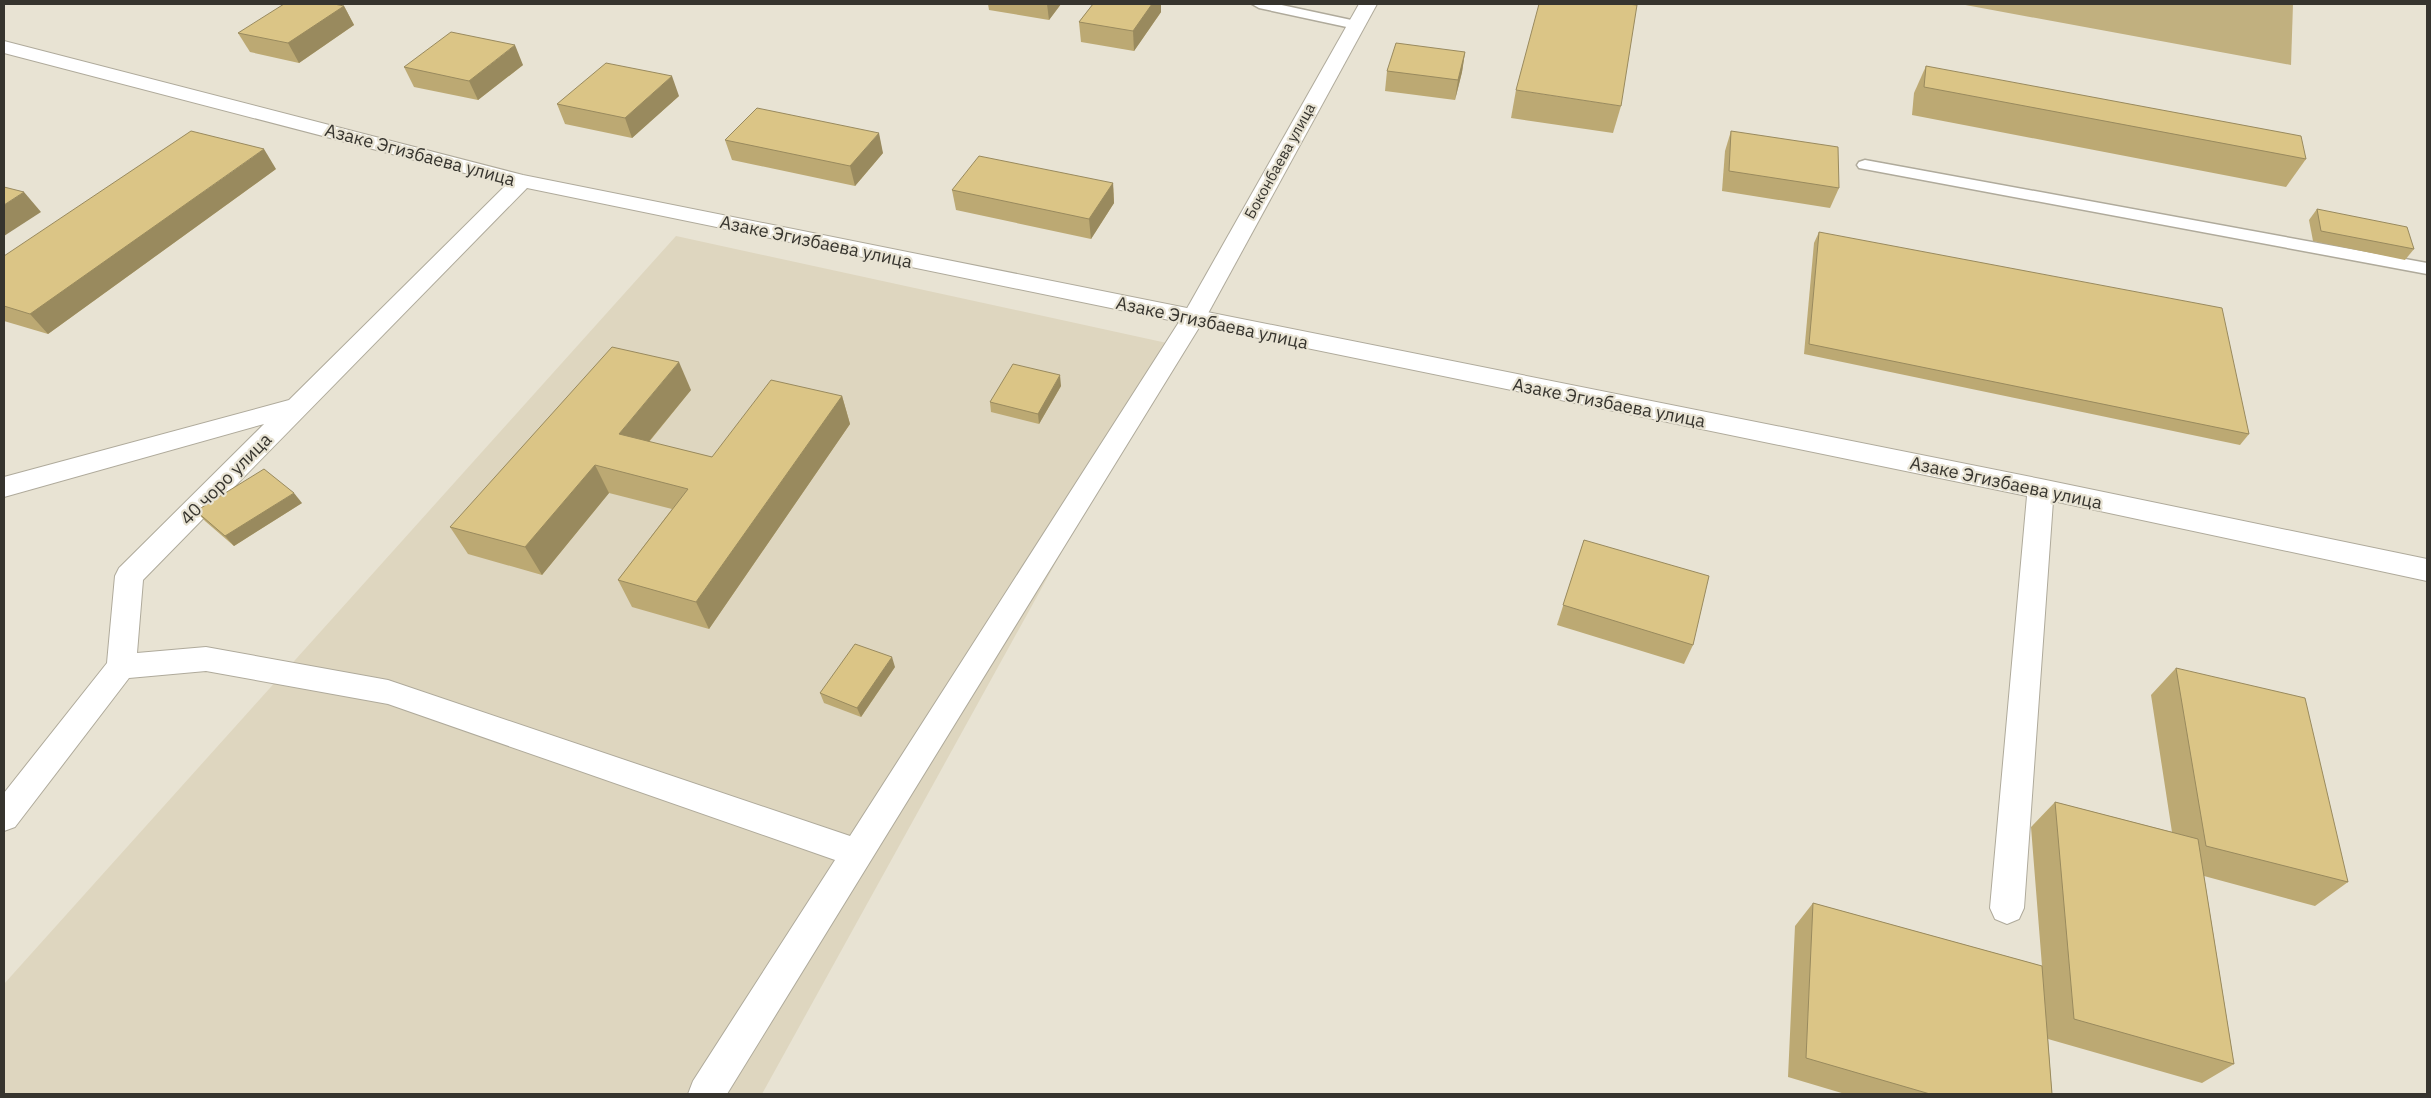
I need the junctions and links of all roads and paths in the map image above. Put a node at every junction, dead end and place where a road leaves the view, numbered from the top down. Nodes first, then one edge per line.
1 (1259, 4) edge
2 (1368, 4) edge
3 (1356, 25) junction
4 (4, 47) edge
5 (1865, 165) dead end
6 (522, 182) junction
7 (2427, 269) edge
8 (1193, 319) junction
9 (297, 407) junction
10 (4, 487) edge
11 (2041, 489) junction
12 (2427, 570) edge
13 (121, 667) junction
14 (4, 818) edge
15 (857, 853) junction
16 (2007, 908) dead end
17 (706, 1094) edge

1 - 3 lane
2 - 3 street, Боконбаева улица
3 - 8 street, Боконбаева улица
4 - 6 street, Азаке Эгизбаева улица
5 - 7 lane
6 - 8 street, Азаке Эгизбаева улица
6 - 9 street, 40 чоро улица
8 - 11 street, Азаке Эгизбаева улица
8 - 15 street, Боконбаева улица
9 - 10 street
9 - 13 street, 40 чоро улица
11 - 12 street, Азаке Эгизбаева улица
11 - 16 street
13 - 14 street
13 - 15 street
15 - 17 street, Боконбаева улица

